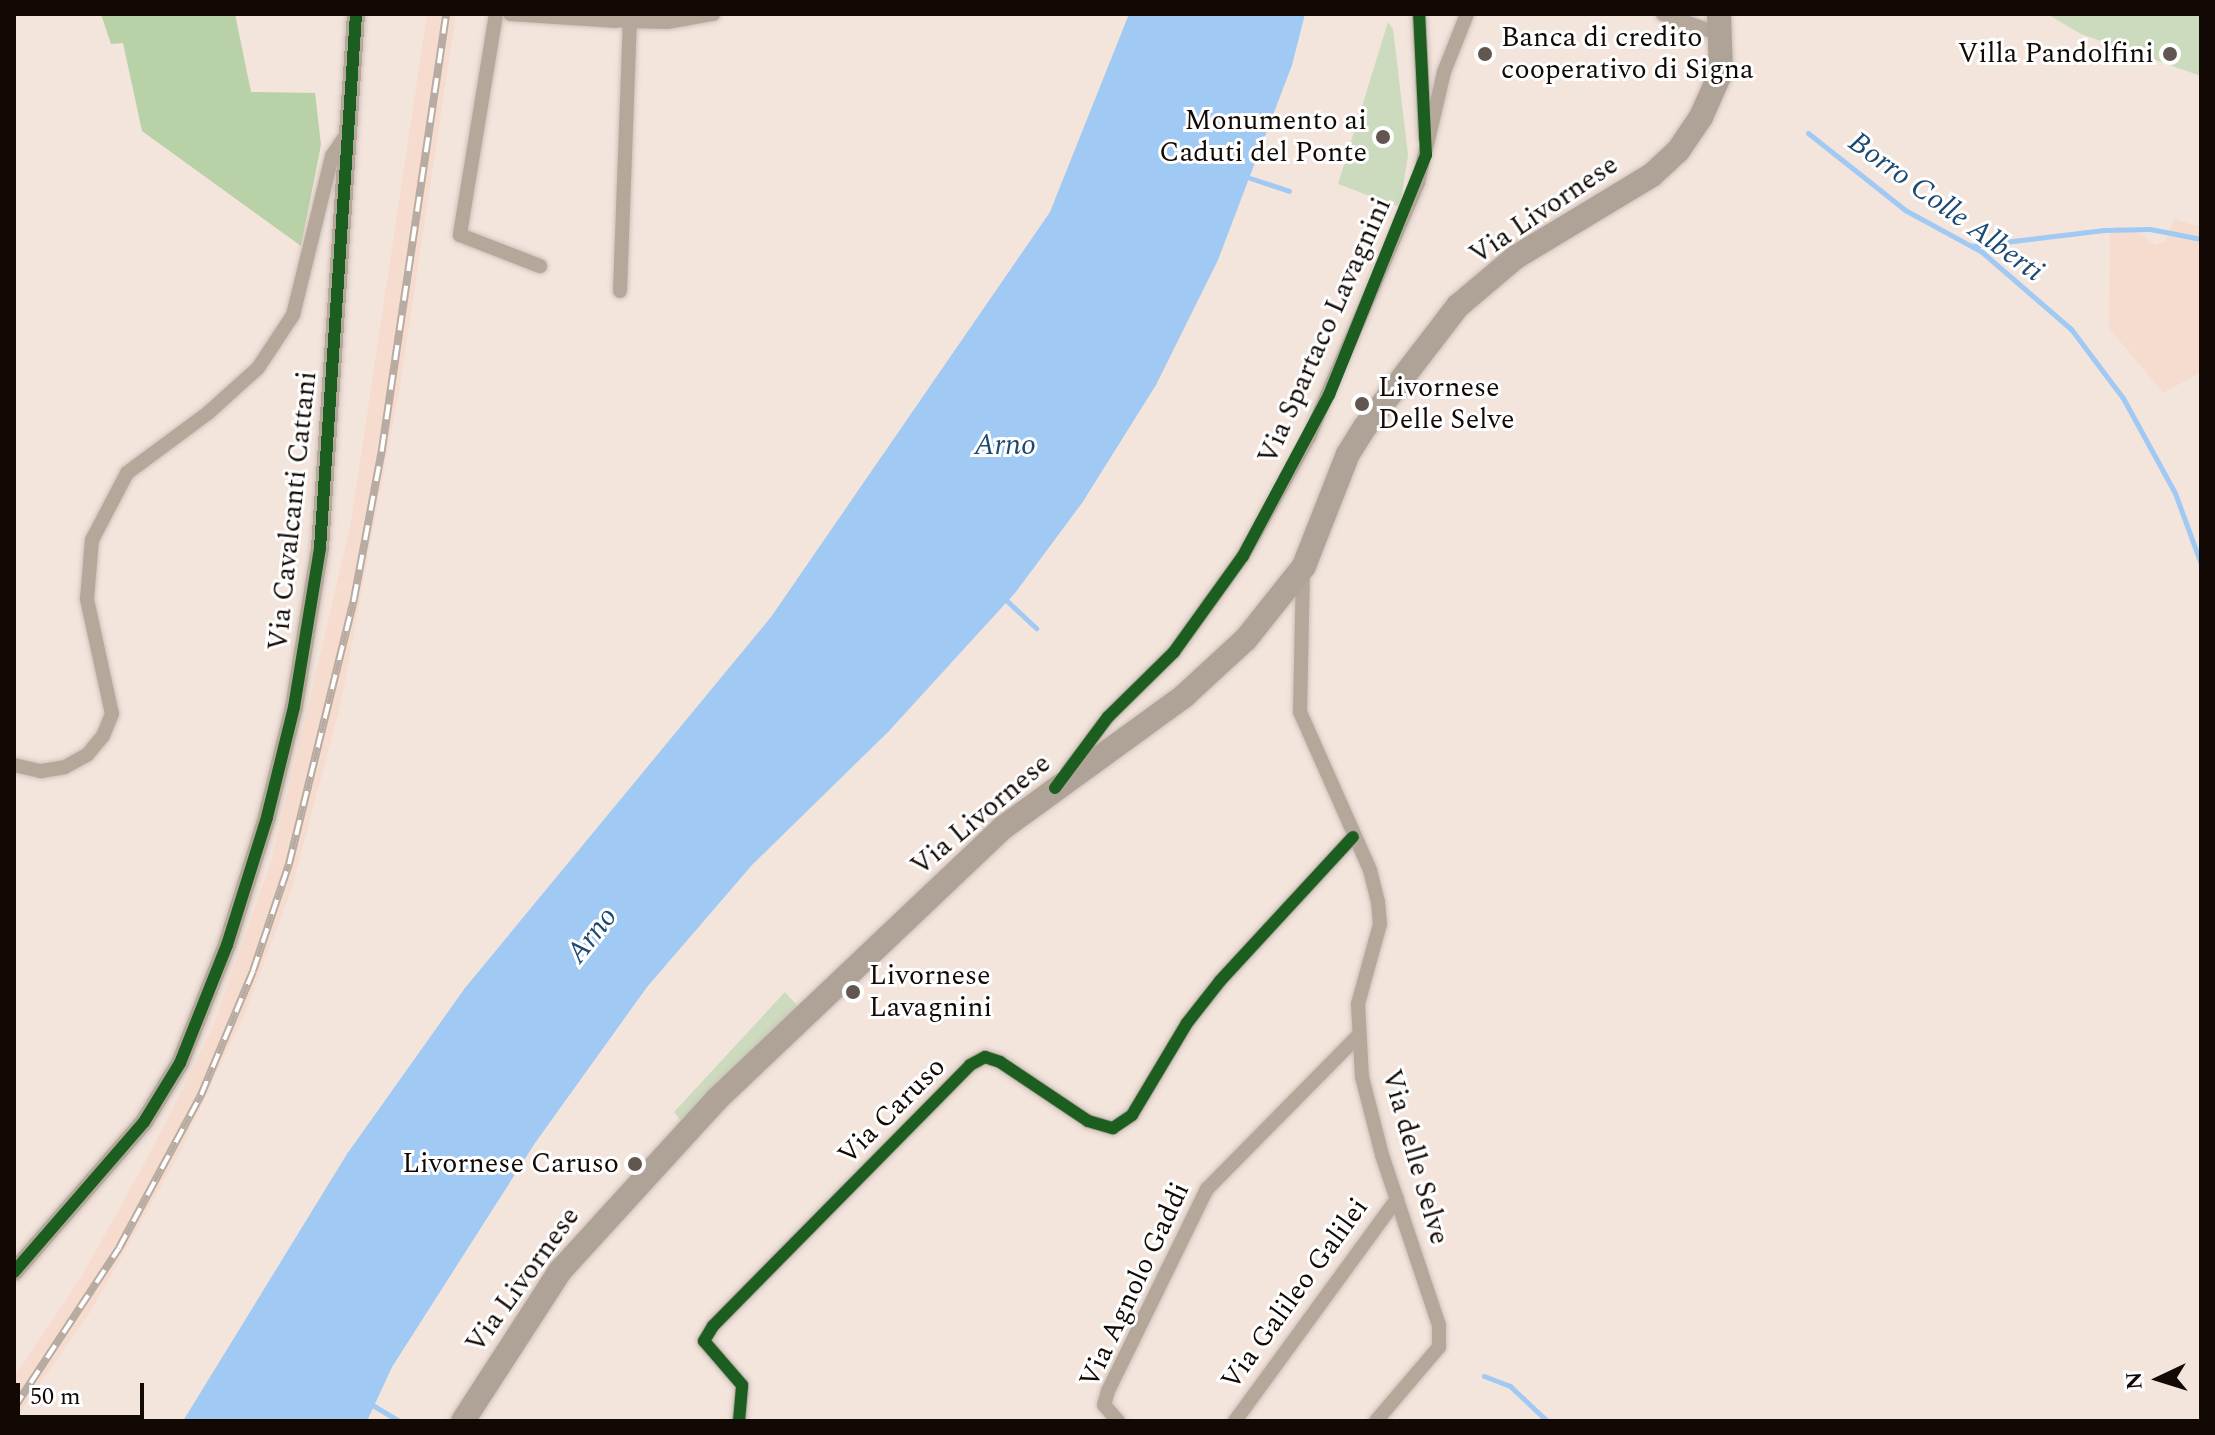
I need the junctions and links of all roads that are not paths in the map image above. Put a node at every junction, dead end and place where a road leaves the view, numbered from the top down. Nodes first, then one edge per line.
1 (356, 14) edge
2 (496, 14) edge
3 (510, 14) edge
4 (713, 14) edge
5 (1419, 14) edge
6 (1467, 14) edge
7 (1663, 14) edge
8 (622, 19) edge
9 (1720, 25) edge
10 (351, 127) junction
11 (1426, 155) junction
12 (540, 266) dead end
13 (620, 291) dead end
14 (1304, 566) junction
15 (14, 765) edge
16 (1055, 788) junction
17 (1353, 837) junction
18 (1359, 1035) junction
19 (1397, 1199) junction
20 (14, 1272) edge
21 (463, 1421) edge
22 (739, 1421) edge
23 (1118, 1421) edge
24 (1235, 1421) edge
25 (1376, 1421) edge

1 - 10 street, Via Cavalcanti Cattani
2 - 12 street
3 - 8 street
4 - 8 street
5 - 11 street
6 - 11 street, Via Spartaco Lavagnini
7 - 9 street
8 - 13 street
9 - 14 main road, Via Livornese
10 - 15 street
10 - 20 street, Via Cavalcanti Cattani
11 - 16 street, Via Spartaco Lavagnini
14 - 16 main road, Via Livornese
14 - 17 street, Via delle Selve
16 - 21 main road, Via Livornese
17 - 18 street, Via delle Selve
17 - 22 street, Via Caruso
18 - 19 street, Via delle Selve
18 - 23 street, Via Agnolo Gaddi
19 - 24 street, Via Galileo Galilei
19 - 25 street, Via delle Selve

